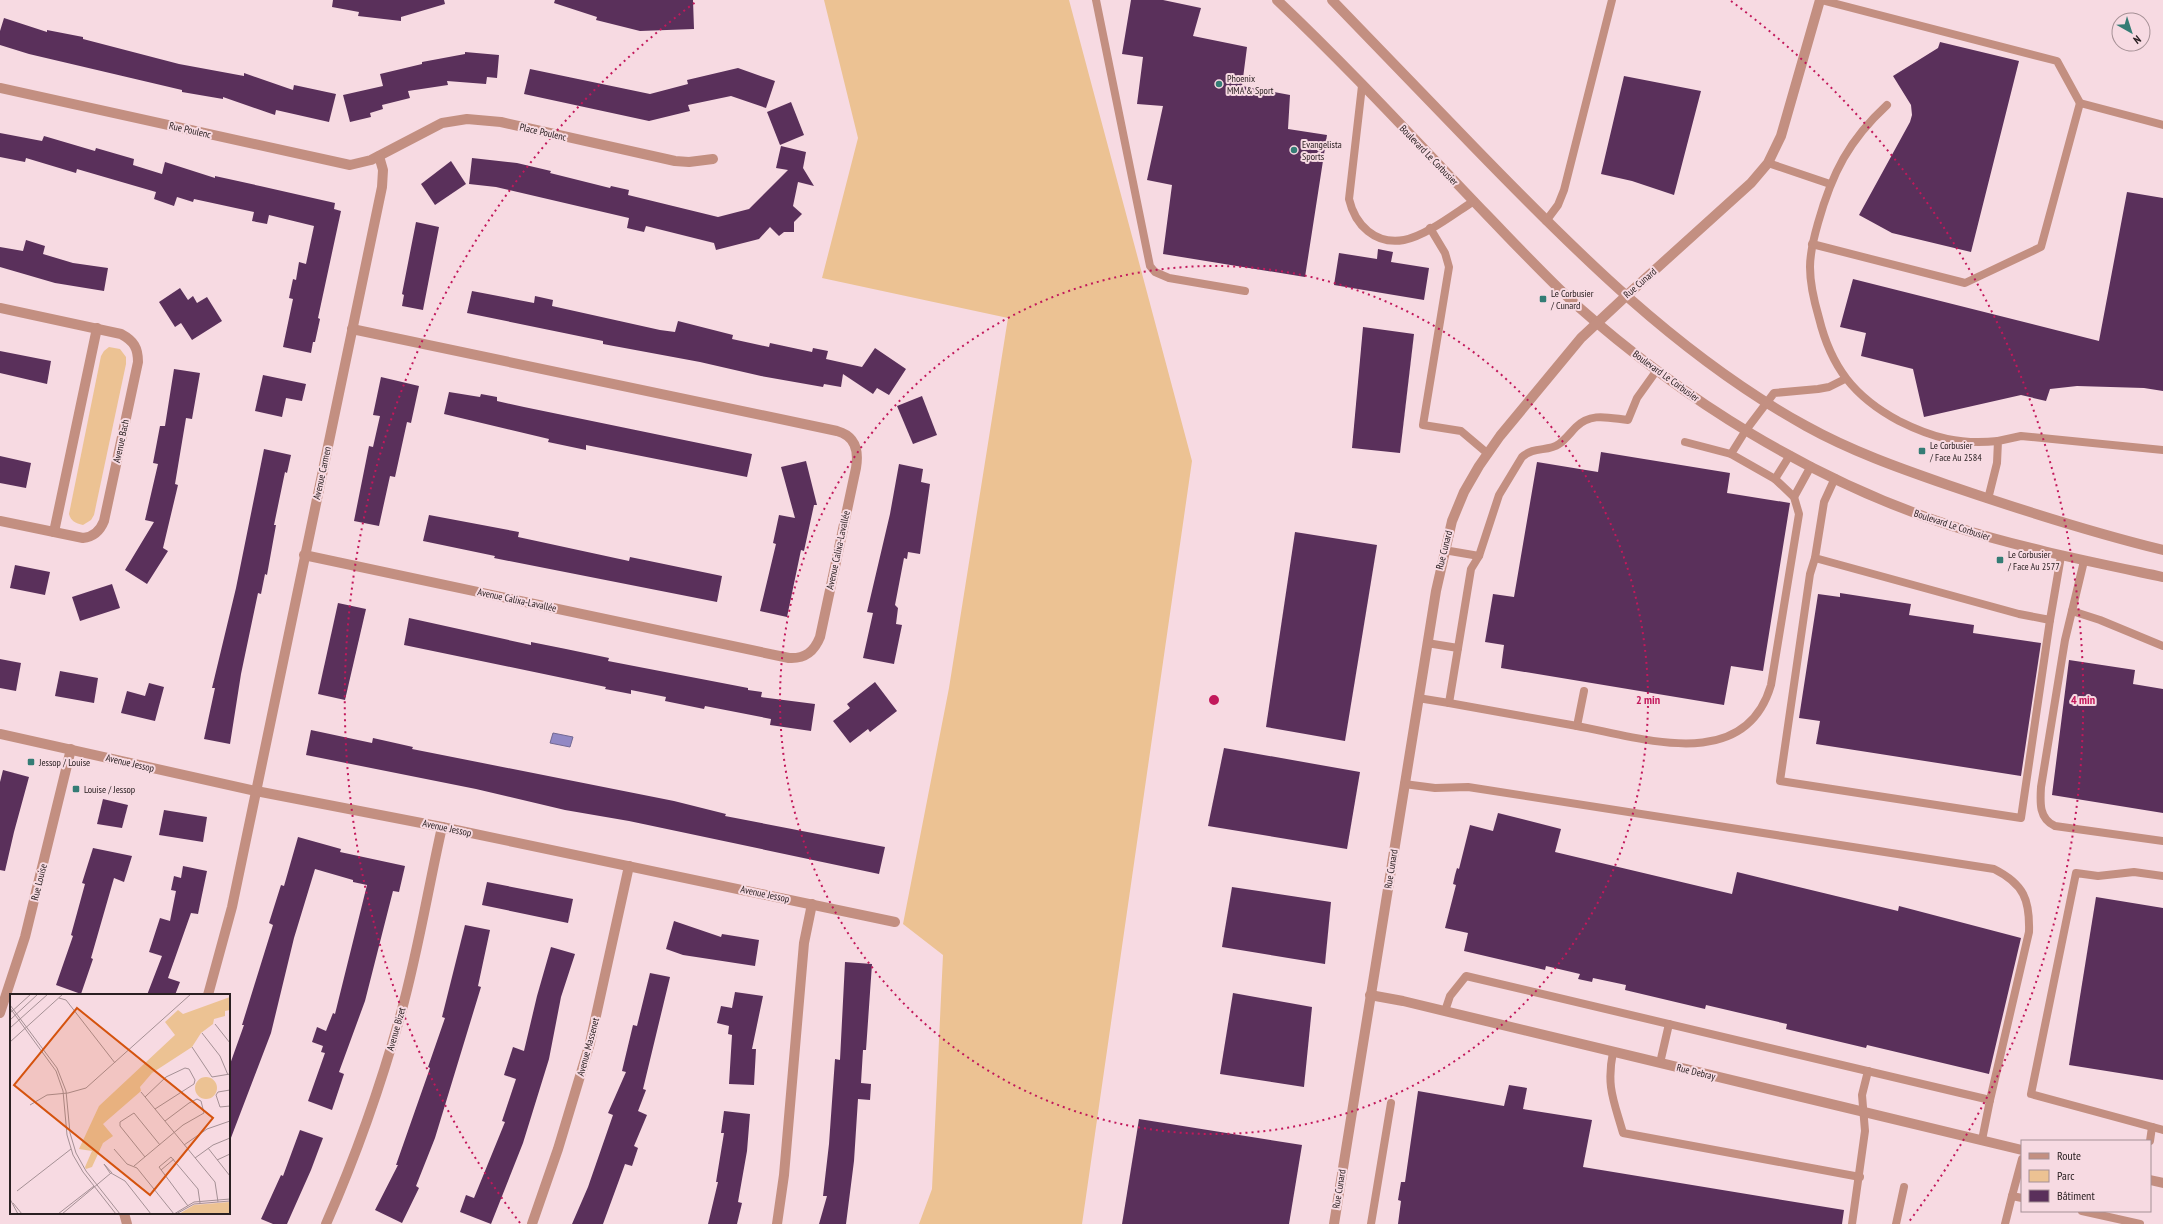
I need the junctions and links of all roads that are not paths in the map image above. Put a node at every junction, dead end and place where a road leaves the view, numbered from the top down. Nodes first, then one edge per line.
1 (1096, 0) edge
2 (1277, 0) edge
3 (1332, 0) edge
4 (1612, 0) edge
5 (1821, 0) edge
6 (1362, 86) junction
7 (0, 88) edge
8 (2080, 103) junction
9 (1887, 105) dead end
10 (2163, 125) edge
11 (379, 156) junction
12 (713, 159) dead end
13 (1768, 163) junction
14 (1830, 184) junction
15 (1474, 202) junction
16 (1546, 221) junction
17 (1430, 228) junction
18 (1812, 244) junction
19 (1244, 291) dead end
20 (1626, 296) junction
21 (0, 308) edge
22 (1597, 322) junction
23 (97, 328) junction
24 (352, 329) junction
25 (1658, 370) junction
26 (1846, 379) junction
27 (1766, 402) junction
28 (1746, 430) junction
29 (1998, 441) junction
30 (1685, 442) dead end
31 (2163, 450) edge
32 (1487, 453) junction
33 (1731, 454) junction
34 (1790, 455) junction
35 (1811, 466) junction
36 (1835, 478) junction
37 (1775, 480) junction
38 (1794, 496) junction
39 (1988, 499) junction
40 (0, 521) edge
41 (54, 532) junction
42 (1444, 550) junction
43 (2163, 550) edge
44 (304, 555) junction
45 (1479, 556) junction
46 (2061, 556) junction
47 (1815, 558) junction
48 (2084, 561) junction
49 (2163, 578) edge
50 (2072, 611) junction
51 (2050, 620) junction
52 (1427, 643) junction
53 (2163, 646) edge
54 (1458, 648) junction
55 (1584, 691) dead end
56 (1418, 698) junction
57 (1449, 703) junction
58 (1577, 726) junction
59 (0, 734) edge
60 (71, 750) junction
61 (1404, 784) junction
62 (256, 791) junction
63 (442, 827) junction
64 (2163, 841) edge
65 (629, 866) junction
66 (2163, 876) edge
67 (812, 904) junction
68 (895, 922) dead end
69 (208, 994) edge
70 (1370, 995) junction
71 (1445, 1011) junction
72 (0, 1013) edge
73 (1669, 1024) junction
74 (1613, 1052) junction
75 (1660, 1064) junction
76 (1868, 1071) junction
77 (1990, 1100) junction
78 (1391, 1103) dead end
79 (1864, 1113) junction
80 (2152, 1127) junction
81 (2163, 1130) edge
82 (1982, 1140) junction
83 (2150, 1140) edge
84 (2021, 1150) edge
85 (2021, 1163) edge
86 (1860, 1177) junction
87 (2151, 1180) edge
88 (2163, 1183) edge
89 (1904, 1187) dead end
90 (2012, 1196) junction
91 (2021, 1198) edge
92 (2086, 1212) edge
93 (124, 1214) edge
94 (127, 1224) edge
95 (326, 1224) edge
96 (532, 1224) edge
97 (777, 1224) edge
98 (1336, 1224) edge
99 (1371, 1224) edge
100 (1852, 1224) edge
101 (1896, 1224) edge
102 (2005, 1224) edge
103 (2140, 1224) edge

1 - 19 lane
2 - 6 street, Boulevard Le Corbusier
3 - 16 street
4 - 16 lane
5 - 8 lane
5 - 13 street, Rue Cunard
6 - 15 street, Boulevard Le Corbusier
6 - 17 lane
7 - 11 street, Rue Poulenc
8 - 10 lane
8 - 18 lane
9 - 14 lane
11 - 12 street, Place Poulenc
11 - 24 street, Avenue Carmen
13 - 14 lane
13 - 20 street, Rue Cunard
14 - 18 lane
15 - 17 lane
15 - 22 street, Boulevard Le Corbusier
16 - 20 street
17 - 32 lane
18 - 26 lane
20 - 22 street, Rue Cunard
20 - 27 street
21 - 23 street, Avenue Bach
22 - 25 street, Boulevard Le Corbusier
22 - 32 street, Rue Cunard
23 - 41 street
23 - 41 street, Avenue Bach
24 - 44 street, Avenue Carmen
24 - 44 street, Avenue Calixa-Lavallée
25 - 28 street, Boulevard Le Corbusier
25 - 45 lane
26 - 27 lane
26 - 29 lane
27 - 28 lane
27 - 39 street
28 - 33 lane
28 - 34 street, Boulevard Le Corbusier
29 - 31 lane
29 - 39 lane
30 - 33 lane
32 - 42 street, Rue Cunard
33 - 37 lane
34 - 35 street, Boulevard Le Corbusier
34 - 37 lane
35 - 36 street, Boulevard Le Corbusier
35 - 38 lane
36 - 46 street, Boulevard Le Corbusier
36 - 47 lane
37 - 38 lane
38 - 58 lane
39 - 43 street
40 - 41 street, Avenue Bach
42 - 45 lane
42 - 52 street, Rue Cunard
44 - 62 street, Avenue Carmen
45 - 54 lane
46 - 48 street, Boulevard Le Corbusier
46 - 51 lane
47 - 51 lane
47 - 51 lane
48 - 49 street, Boulevard Le Corbusier
48 - 50 lane
50 - 53 lane
50 - 64 lane
52 - 54 lane
52 - 56 street, Rue Cunard
54 - 57 lane
55 - 58 lane
56 - 57 lane
56 - 61 street, Rue Cunard
57 - 58 lane
59 - 60 street, Avenue Jessop
60 - 62 street, Avenue Jessop
60 - 72 street, Rue Louise
61 - 70 street, Rue Cunard
61 - 77 lane
62 - 63 street, Avenue Jessop
62 - 69 street
63 - 65 street, Avenue Jessop
63 - 95 street, Avenue Bizet
65 - 67 street, Avenue Jessop
65 - 96 street, Avenue Massenet
66 - 80 lane
67 - 68 street, Avenue Jessop
67 - 97 street
70 - 71 street, Rue Debray
70 - 98 street, Rue Cunard
71 - 73 lane
71 - 74 street, Rue Debray
73 - 75 lane
73 - 76 lane
74 - 75 street, Rue Debray
74 - 86 lane
75 - 79 street, Rue Debray
76 - 77 lane
76 - 79 lane
77 - 82 lane
78 - 99 lane
79 - 82 street, Rue Debray
79 - 86 lane
80 - 81 lane
80 - 83 lane
82 - 84 street, Rue Debray
85 - 90 lane
86 - 100 lane
87 - 88 street
89 - 101 lane
90 - 91 lane
90 - 102 lane
92 - 103 lane
93 - 94 street

